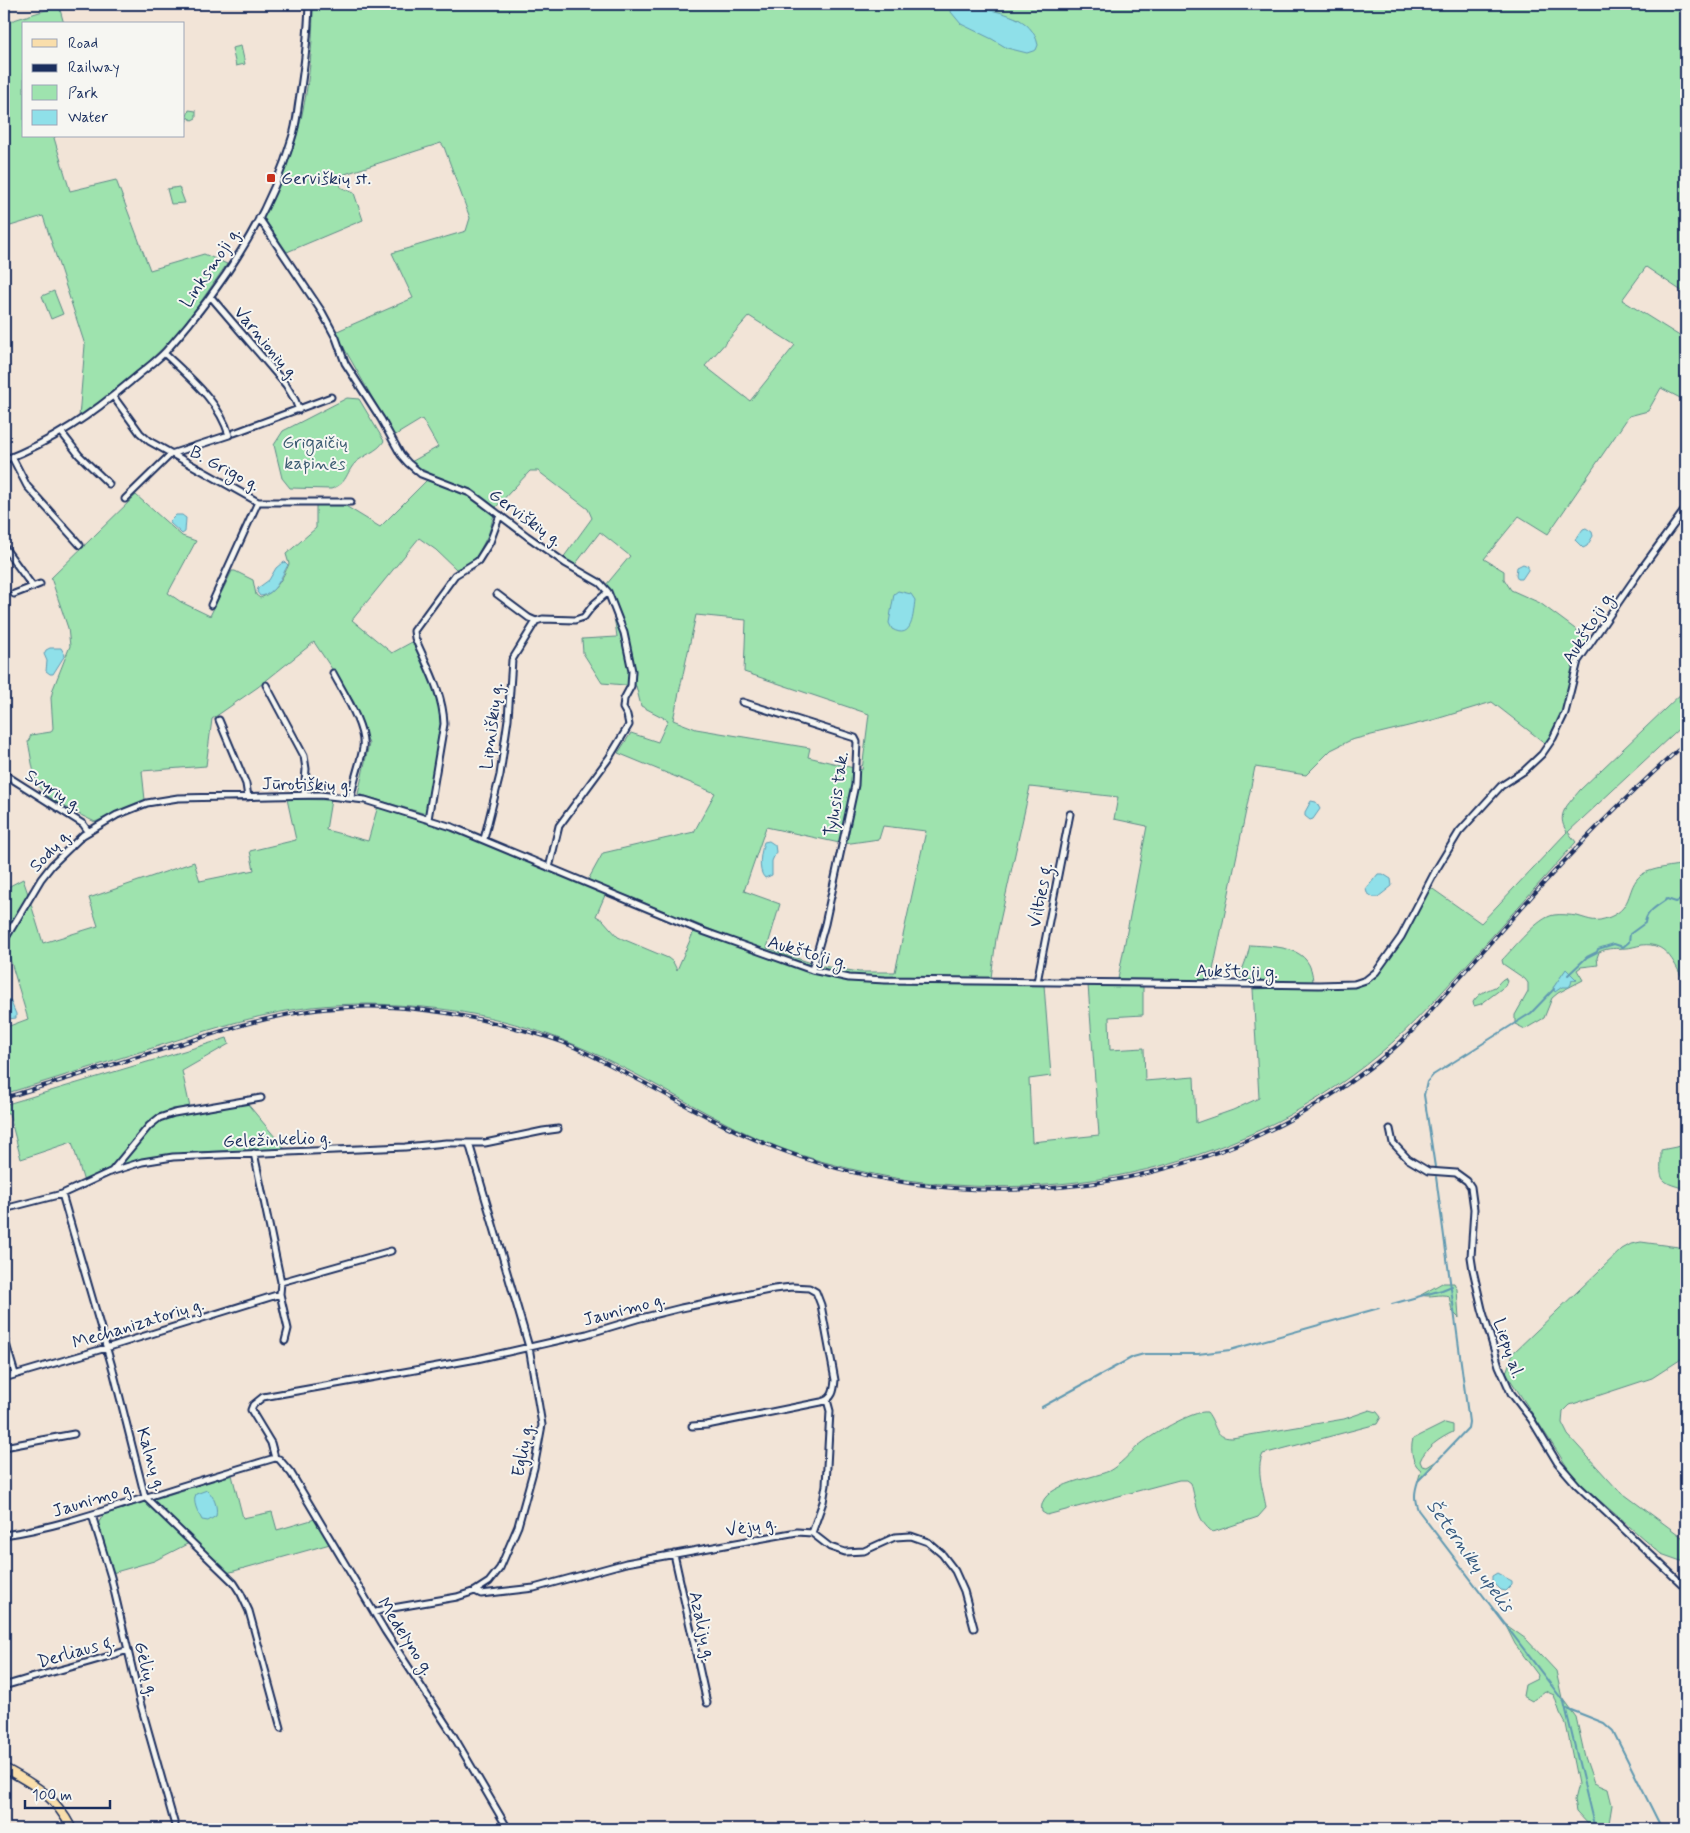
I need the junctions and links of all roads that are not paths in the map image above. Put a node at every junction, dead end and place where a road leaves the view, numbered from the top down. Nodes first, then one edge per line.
1 (309, 4) edge
2 (259, 218) junction
3 (211, 297) junction
4 (164, 352) junction
5 (358, 385) junction
6 (353, 389) dead end
7 (113, 396) junction
8 (331, 397) dead end
9 (299, 410) junction
10 (62, 433) junction
11 (231, 434) junction
12 (171, 454) junction
13 (12, 457) junction
14 (4, 460) edge
15 (109, 484) dead end
16 (125, 499) dead end
17 (258, 502) junction
18 (351, 502) dead end
19 (1686, 508) edge
20 (500, 515) junction
21 (80, 545) dead end
22 (4, 547) edge
23 (40, 584) dead end
24 (33, 587) junction
25 (608, 592) junction
26 (14, 594) dead end
27 (497, 594) dead end
28 (211, 605) dead end
29 (536, 621) junction
30 (332, 673) dead end
31 (266, 685) dead end
32 (742, 702) dead end
33 (219, 720) dead end
34 (4, 774) edge
35 (304, 795) junction
36 (248, 797) junction
37 (351, 798) junction
38 (1070, 814) dead end
39 (428, 819) junction
40 (88, 831) junction
41 (484, 839) junction
42 (549, 868) junction
43 (4, 940) edge
44 (812, 970) junction
45 (1038, 982) junction
46 (261, 1098) dead end
47 (558, 1129) dead end
48 (1390, 1129) dead end
49 (470, 1143) junction
50 (254, 1153) junction
51 (110, 1172) junction
52 (62, 1194) junction
53 (4, 1209) edge
54 (391, 1251) dead end
55 (281, 1282) junction
56 (280, 1294) junction
57 (4, 1337) edge
58 (285, 1341) dead end
59 (529, 1347) junction
60 (106, 1348) junction
61 (15, 1374) junction
62 (4, 1378) edge
63 (827, 1400) junction
64 (692, 1426) dead end
65 (74, 1434) dead end
66 (4, 1447) edge
67 (277, 1458) junction
68 (145, 1497) junction
69 (92, 1515) junction
70 (812, 1533) junction
71 (4, 1535) edge
72 (674, 1554) junction
73 (1686, 1588) edge
74 (475, 1591) junction
75 (374, 1613) junction
76 (974, 1628) dead end
77 (128, 1650) junction
78 (4, 1686) edge
79 (707, 1703) dead end
80 (281, 1728) dead end
81 (4, 1768) edge
82 (72, 1829) edge
83 (176, 1829) edge
84 (508, 1829) edge

1 - 2 street, Linksmoji g.
2 - 3 street, Linksmoji g.
2 - 5 street, Gerviškių g.
3 - 4 street, Linksmoji g.
3 - 9 street, Varnionių g.
4 - 7 street, Linksmoji g.
4 - 11 street
5 - 6 street
5 - 20 street, Gerviškių g.
7 - 10 street, Linksmoji g.
7 - 12 street, B. Grigo g.
8 - 9 street
9 - 11 street
10 - 13 street, Linksmoji g.
10 - 15 street
11 - 12 street
12 - 16 street
12 - 17 street, B. Grigo g.
13 - 14 street, Linksmoji g.
13 - 21 street
17 - 18 street, B. Grigo g.
17 - 28 street
19 - 45 street, Aukštoji g.
20 - 25 street, Gerviškių g.
20 - 39 street
22 - 24 street
23 - 24 street
24 - 26 street
25 - 29 street
25 - 42 street
27 - 29 street
29 - 41 street, Lipniškių g.
30 - 37 street
31 - 35 street
32 - 44 street, Tylusis tak.
33 - 36 street
34 - 40 street, Svyrių g.
35 - 36 street, Jūrotiškių g.
35 - 37 street, Jūrotiškių g.
36 - 40 street, Jūrotiškių g.
37 - 39 street, Jūrotiškių g.
38 - 45 street, Vilties g.
39 - 41 street, Jūrotiškių g.
40 - 43 street, Sodų g.
41 - 42 street, Jūrotiškių g.
42 - 44 street, Aukštoji g.
44 - 45 street, Aukštoji g.
46 - 51 street
47 - 49 street, Geležinkelio g.
48 - 73 street, Liepų al.
49 - 50 street, Geležinkelio g.
49 - 59 street, Eglių g.
50 - 51 street, Geležinkelio g.
50 - 55 street
51 - 52 street, Geležinkelio g.
52 - 53 street, Geležinkelio g.
52 - 60 street, Kalnų g.
54 - 55 street
55 - 56 street
56 - 58 street
56 - 60 street, Mechanizatorių g.
57 - 61 street
59 - 63 street, Jaunimo g.
59 - 67 street, Jaunimo g.
59 - 74 street, Eglių g.
60 - 61 street, Mechanizatorių g.
60 - 68 street, Kalnų g.
61 - 62 street, Mechanizatorių g.
63 - 64 street
63 - 70 street
65 - 66 street
67 - 68 street, Jaunimo g.
67 - 75 street, Medelyno g.
68 - 69 street, Jaunimo g.
68 - 80 street, Kalnų g.
69 - 71 street, Jaunimo g.
69 - 77 street, Gėlių g.
70 - 72 street, Vėjų g.
70 - 76 street
72 - 74 street, Vėjų g.
72 - 79 street, Azalijų g.
74 - 75 street, Eglių g.
75 - 84 street, Medelyno g.
77 - 78 street, Derliaus g.
77 - 83 street, Gėlių g.
81 - 82 main road

